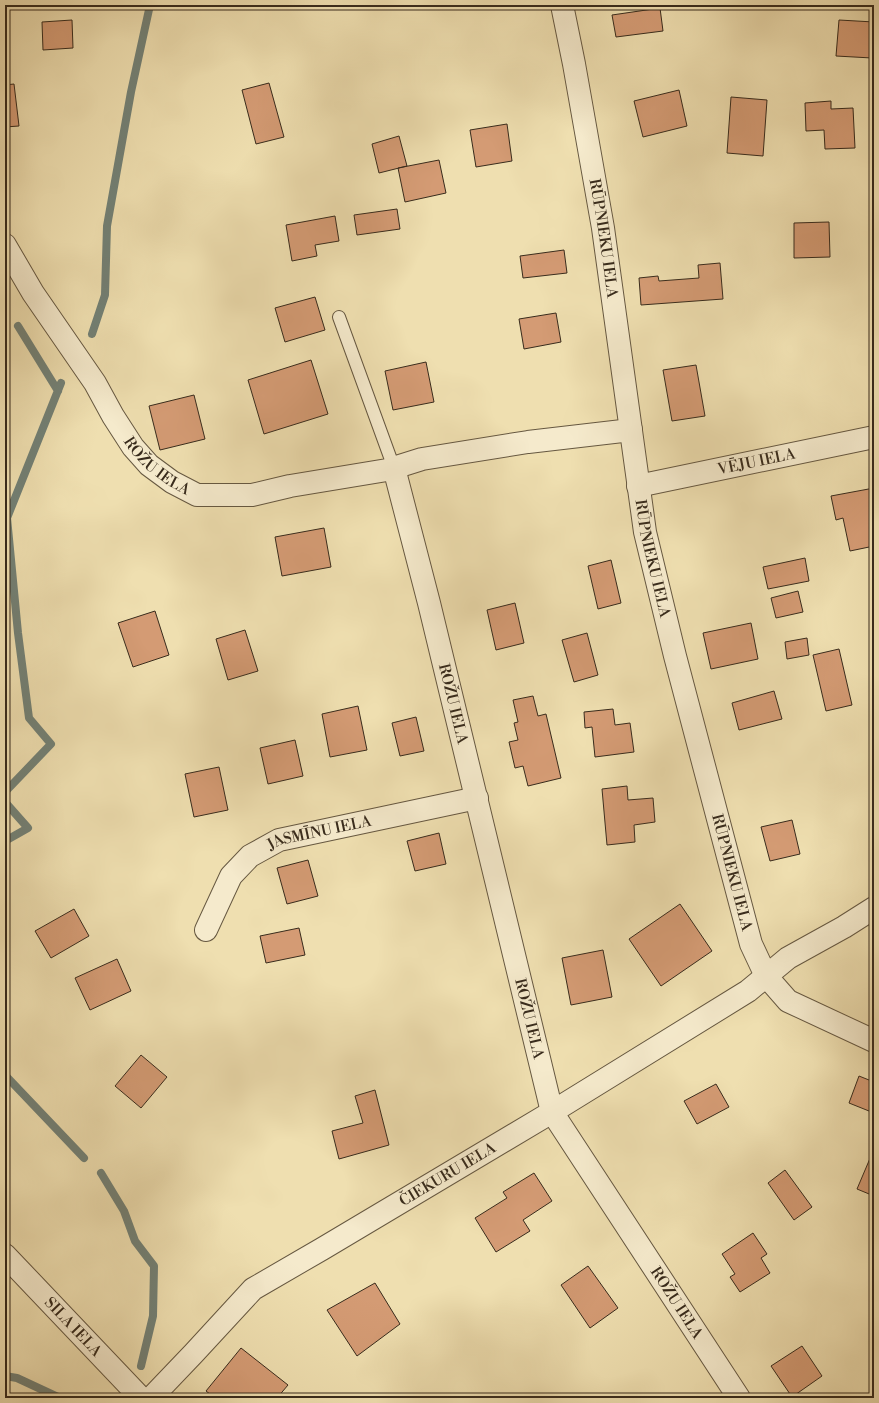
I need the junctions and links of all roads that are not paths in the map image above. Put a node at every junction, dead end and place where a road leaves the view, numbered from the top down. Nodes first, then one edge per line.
1 (562, 5) edge
2 (5, 245) edge
3 (339, 318) dead end
4 (631, 430) junction
5 (874, 437) edge
6 (394, 468) junction
7 (638, 486) junction
8 (476, 798) junction
9 (874, 908) edge
10 (206, 930) dead end
11 (766, 976) junction
12 (874, 1041) edge
13 (552, 1112) junction
14 (5, 1255) edge
15 (141, 1398) edge
16 (151, 1398) edge
17 (739, 1398) edge

1 - 4 street, RŪPNIEKU IELA
2 - 6 street, ROŽU IELA
3 - 6 lane
4 - 6 street
4 - 7 street, RŪPNIEKU IELA
5 - 7 street, VĒJU IELA
6 - 8 street, ROŽU IELA
7 - 11 street, RŪPNIEKU IELA
8 - 10 street, JASMĪNU IELA
8 - 13 street, ROŽU IELA
9 - 11 street, ČIEKURU IELA
11 - 12 street, RŪPNIEKU IELA
11 - 13 street, ČIEKURU IELA
13 - 16 street, ČIEKURU IELA
13 - 17 street, ROŽU IELA
14 - 15 street, SILA IELA

